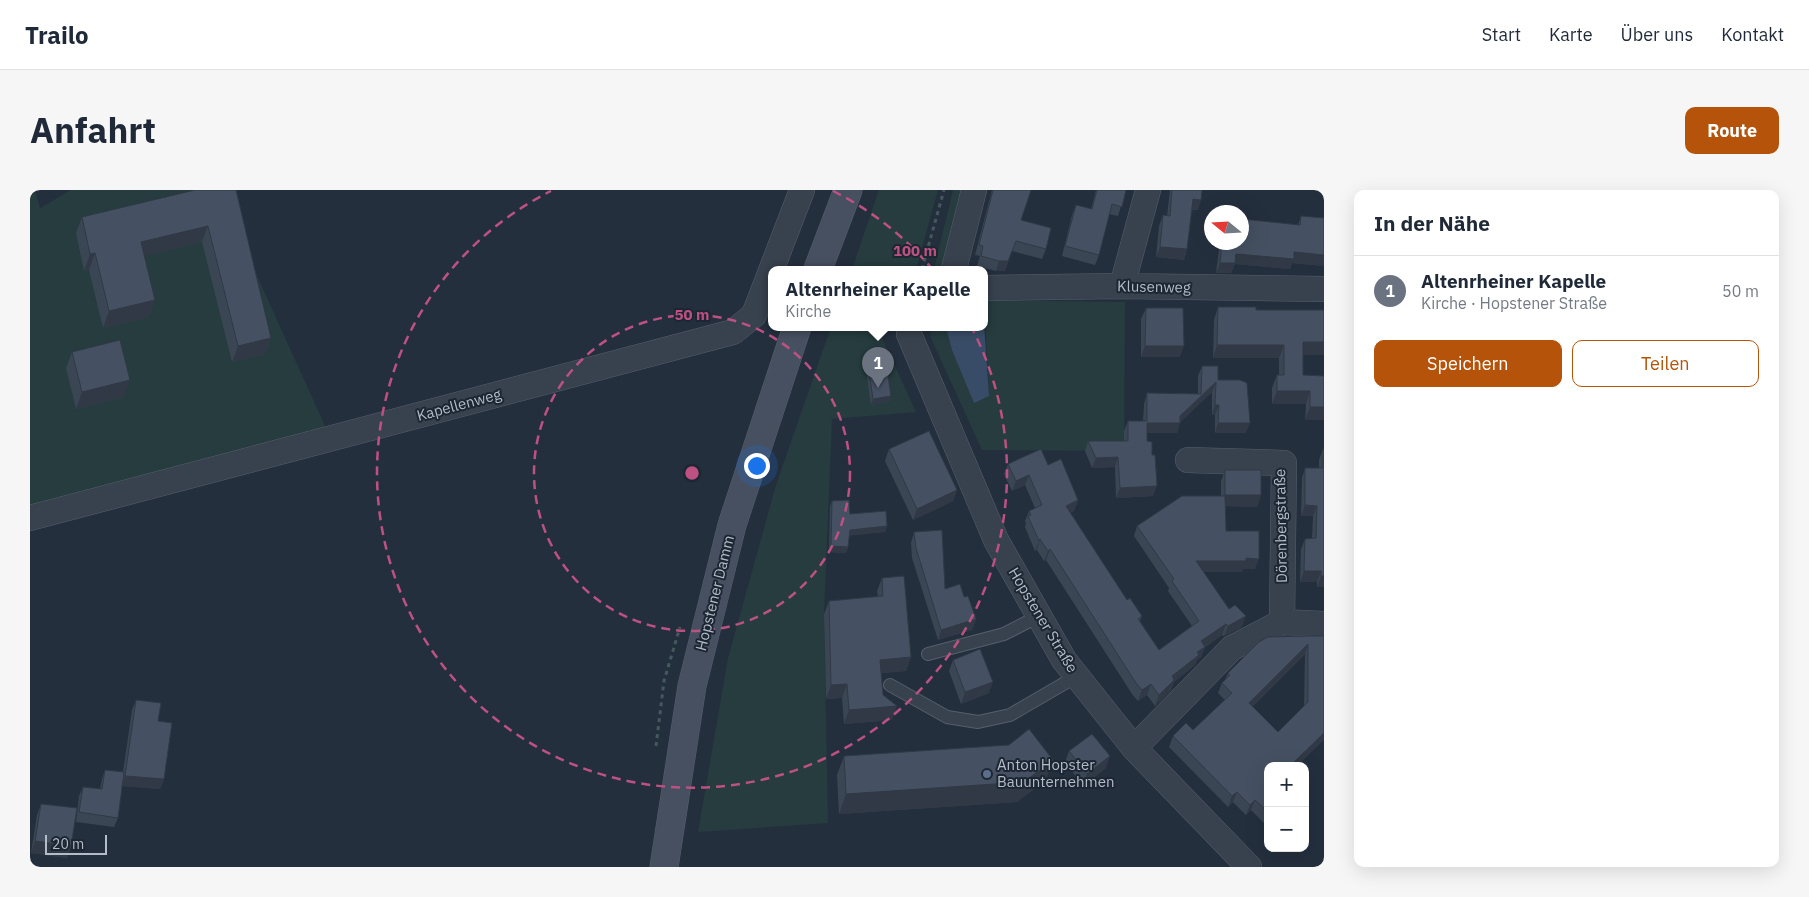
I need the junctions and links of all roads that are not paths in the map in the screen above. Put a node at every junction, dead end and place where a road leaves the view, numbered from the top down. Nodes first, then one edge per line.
1 (802, 190) edge
2 (848, 190) edge
3 (974, 190) edge
4 (1148, 190) edge
5 (773, 266) edge
6 (819, 266) edge
7 (955, 266) edge
8 (768, 279) edge
9 (1122, 286) junction
10 (988, 288) edge
11 (1324, 289) edge
12 (796, 331) edge
13 (909, 331) edge
14 (1188, 460) dead end
15 (30, 518) edge
16 (1039, 616) junction
17 (1282, 622) junction
18 (1324, 624) edge
19 (928, 654) dead end
20 (1076, 676) junction
21 (890, 685) dead end
22 (1134, 748) junction
23 (664, 867) edge
24 (1249, 867) edge

1 - 5 street, Kapellenweg
2 - 6 main road
3 - 7 street
4 - 9 street
8 - 15 street, Kapellenweg
9 - 10 street, Klusenweg
9 - 11 street, Klusenweg
12 - 23 main road, Hopstener Damm
13 - 16 street, Hopstener Straße
14 - 17 street, Dörenbergstraße
16 - 19 lane
16 - 20 street, Hopstener Straße
17 - 18 street
17 - 22 street
20 - 21 lane
20 - 22 street, Hopstener Straße
22 - 24 street, Hopstener Straße

